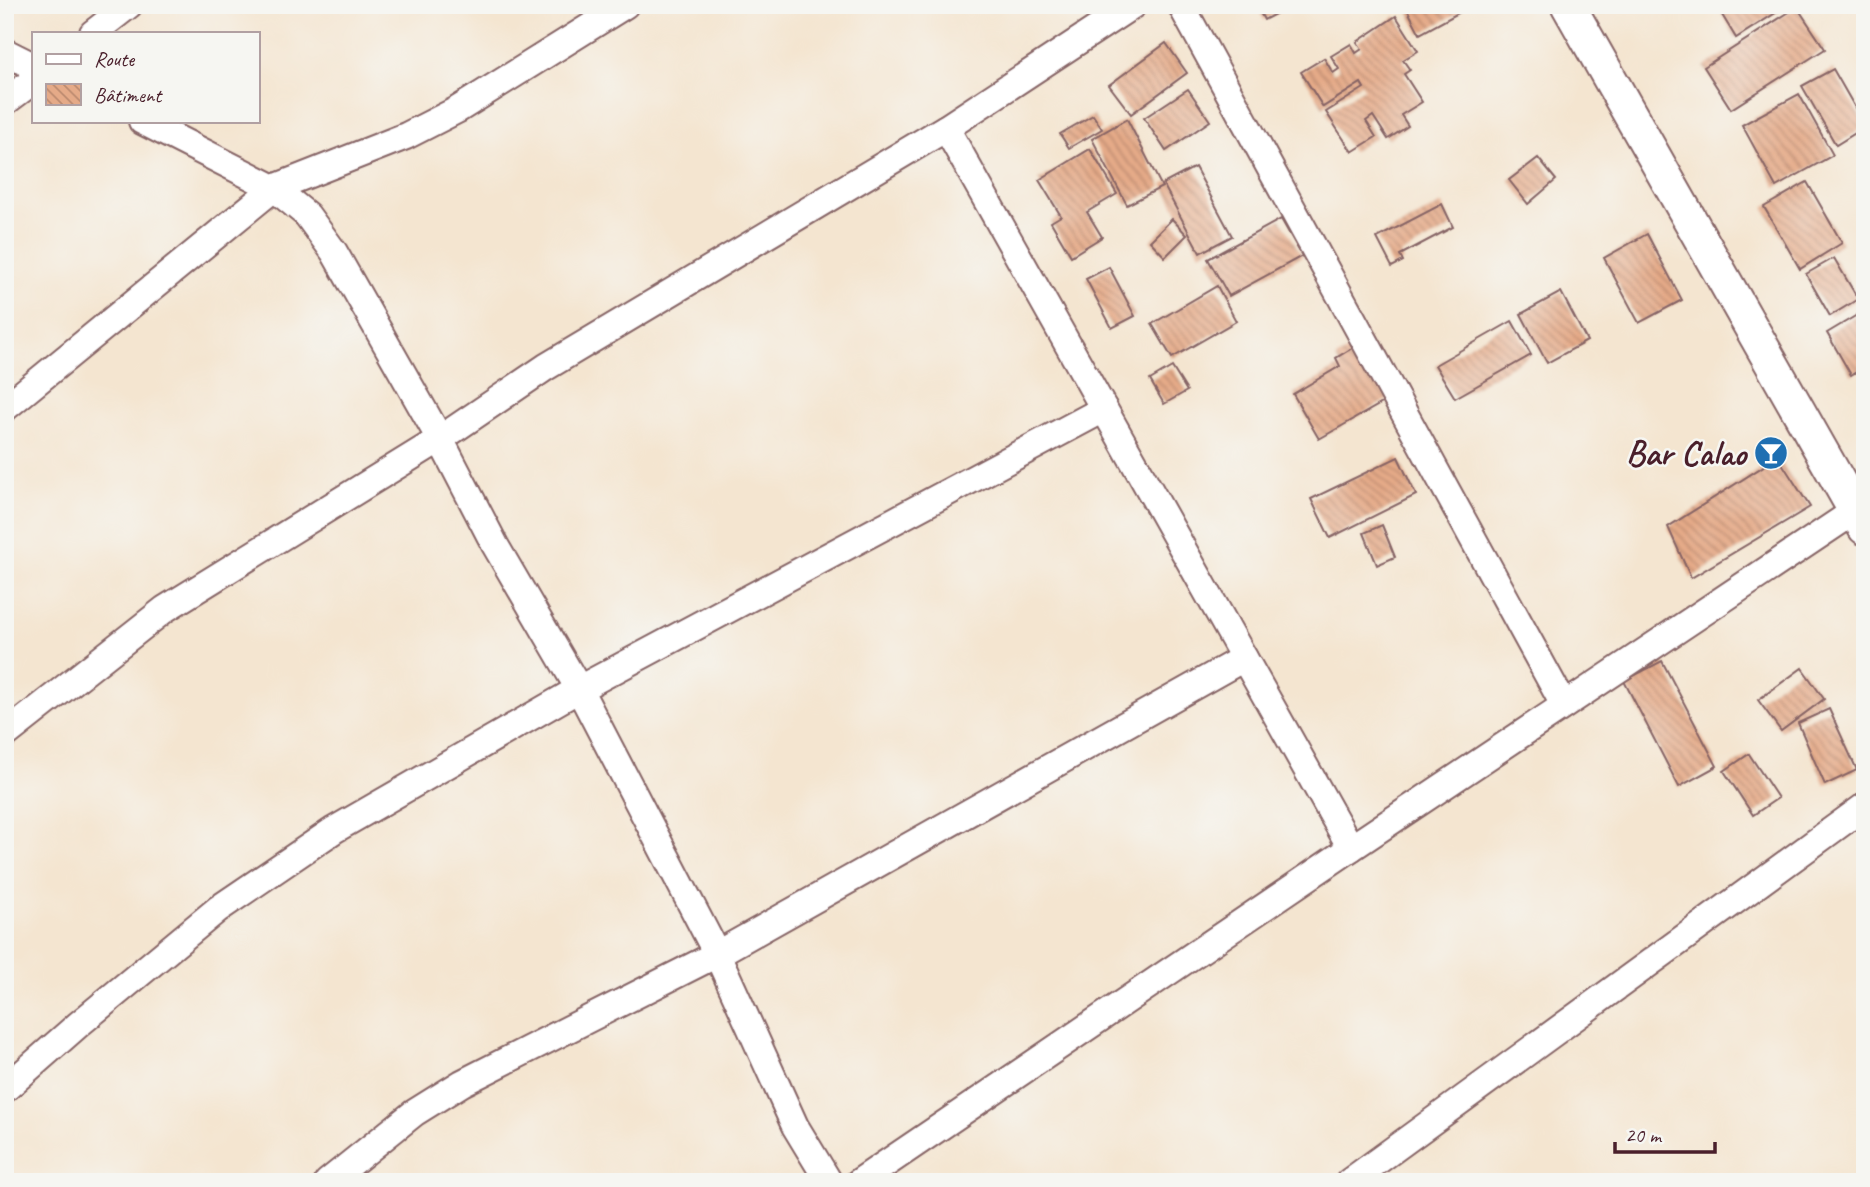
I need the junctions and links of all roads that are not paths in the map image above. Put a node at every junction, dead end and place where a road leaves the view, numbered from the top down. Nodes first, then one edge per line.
1 (129, 5) edge
2 (625, 5) edge
3 (1133, 5) edge
4 (1181, 5) edge
5 (1568, 5) edge
6 (94, 32) edge
7 (5, 52) edge
8 (32, 66) edge
9 (32, 81) edge
10 (5, 103) edge
11 (144, 122) edge
12 (946, 128) junction
13 (274, 188) junction
14 (5, 408) edge
15 (1104, 409) junction
16 (440, 439) junction
17 (1860, 520) edge
18 (1244, 658) junction
19 (579, 689) junction
20 (1564, 705) junction
21 (5, 735) edge
22 (1865, 806) edge
23 (1351, 848) junction
24 (717, 954) junction
25 (5, 1090) edge
26 (339, 1179) edge
27 (829, 1182) edge
28 (859, 1182) edge
29 (1349, 1182) edge

1 - 6 street
2 - 13 street
3 - 12 street
4 - 20 street
5 - 17 street
7 - 8 street
9 - 10 street
11 - 13 street
12 - 15 street
12 - 16 street
13 - 14 street
13 - 16 street
15 - 18 street
15 - 19 street
16 - 19 street
16 - 21 street
17 - 20 street
18 - 23 street
18 - 24 street
19 - 24 street
19 - 25 street
20 - 23 street
22 - 29 street
23 - 28 street
24 - 26 street
24 - 27 street

